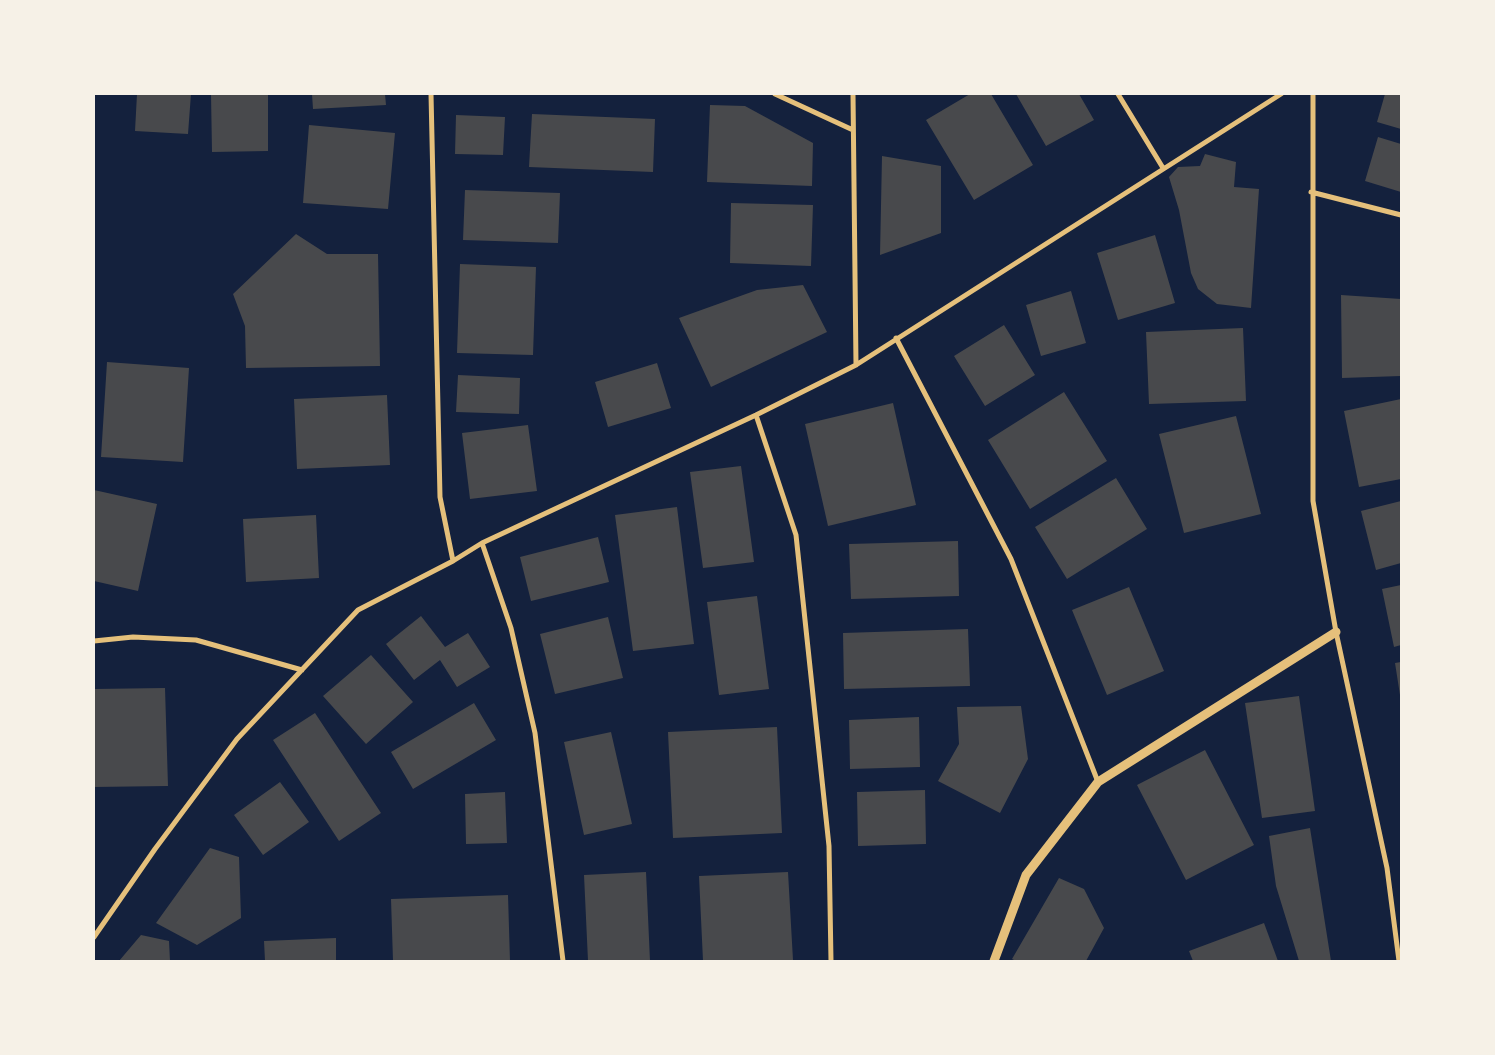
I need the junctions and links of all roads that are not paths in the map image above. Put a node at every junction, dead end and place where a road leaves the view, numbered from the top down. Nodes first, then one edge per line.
1 (431, 94) edge
2 (776, 94) edge
3 (853, 94) edge
4 (1118, 94) edge
5 (1282, 94) edge
6 (1313, 94) edge
7 (853, 130) junction
8 (1163, 168) junction
9 (1312, 192) junction
10 (1401, 215) edge
11 (896, 338) junction
12 (856, 365) junction
13 (756, 415) junction
14 (482, 543) junction
15 (453, 561) junction
16 (1336, 632) junction
17 (94, 641) edge
18 (302, 670) junction
19 (1098, 782) junction
20 (94, 937) edge
21 (563, 961) edge
22 (831, 961) edge
23 (994, 961) edge
24 (1399, 961) edge

1 - 15 street
2 - 7 street
3 - 7 street
4 - 8 street
5 - 8 street
6 - 9 street
7 - 12 street
8 - 11 street
9 - 10 street
9 - 16 street
11 - 12 street
11 - 19 street
12 - 13 street
13 - 14 street
13 - 22 street
14 - 15 street
14 - 21 street
15 - 18 street
16 - 19 street
16 - 24 street
17 - 18 street
18 - 20 street
19 - 23 street

